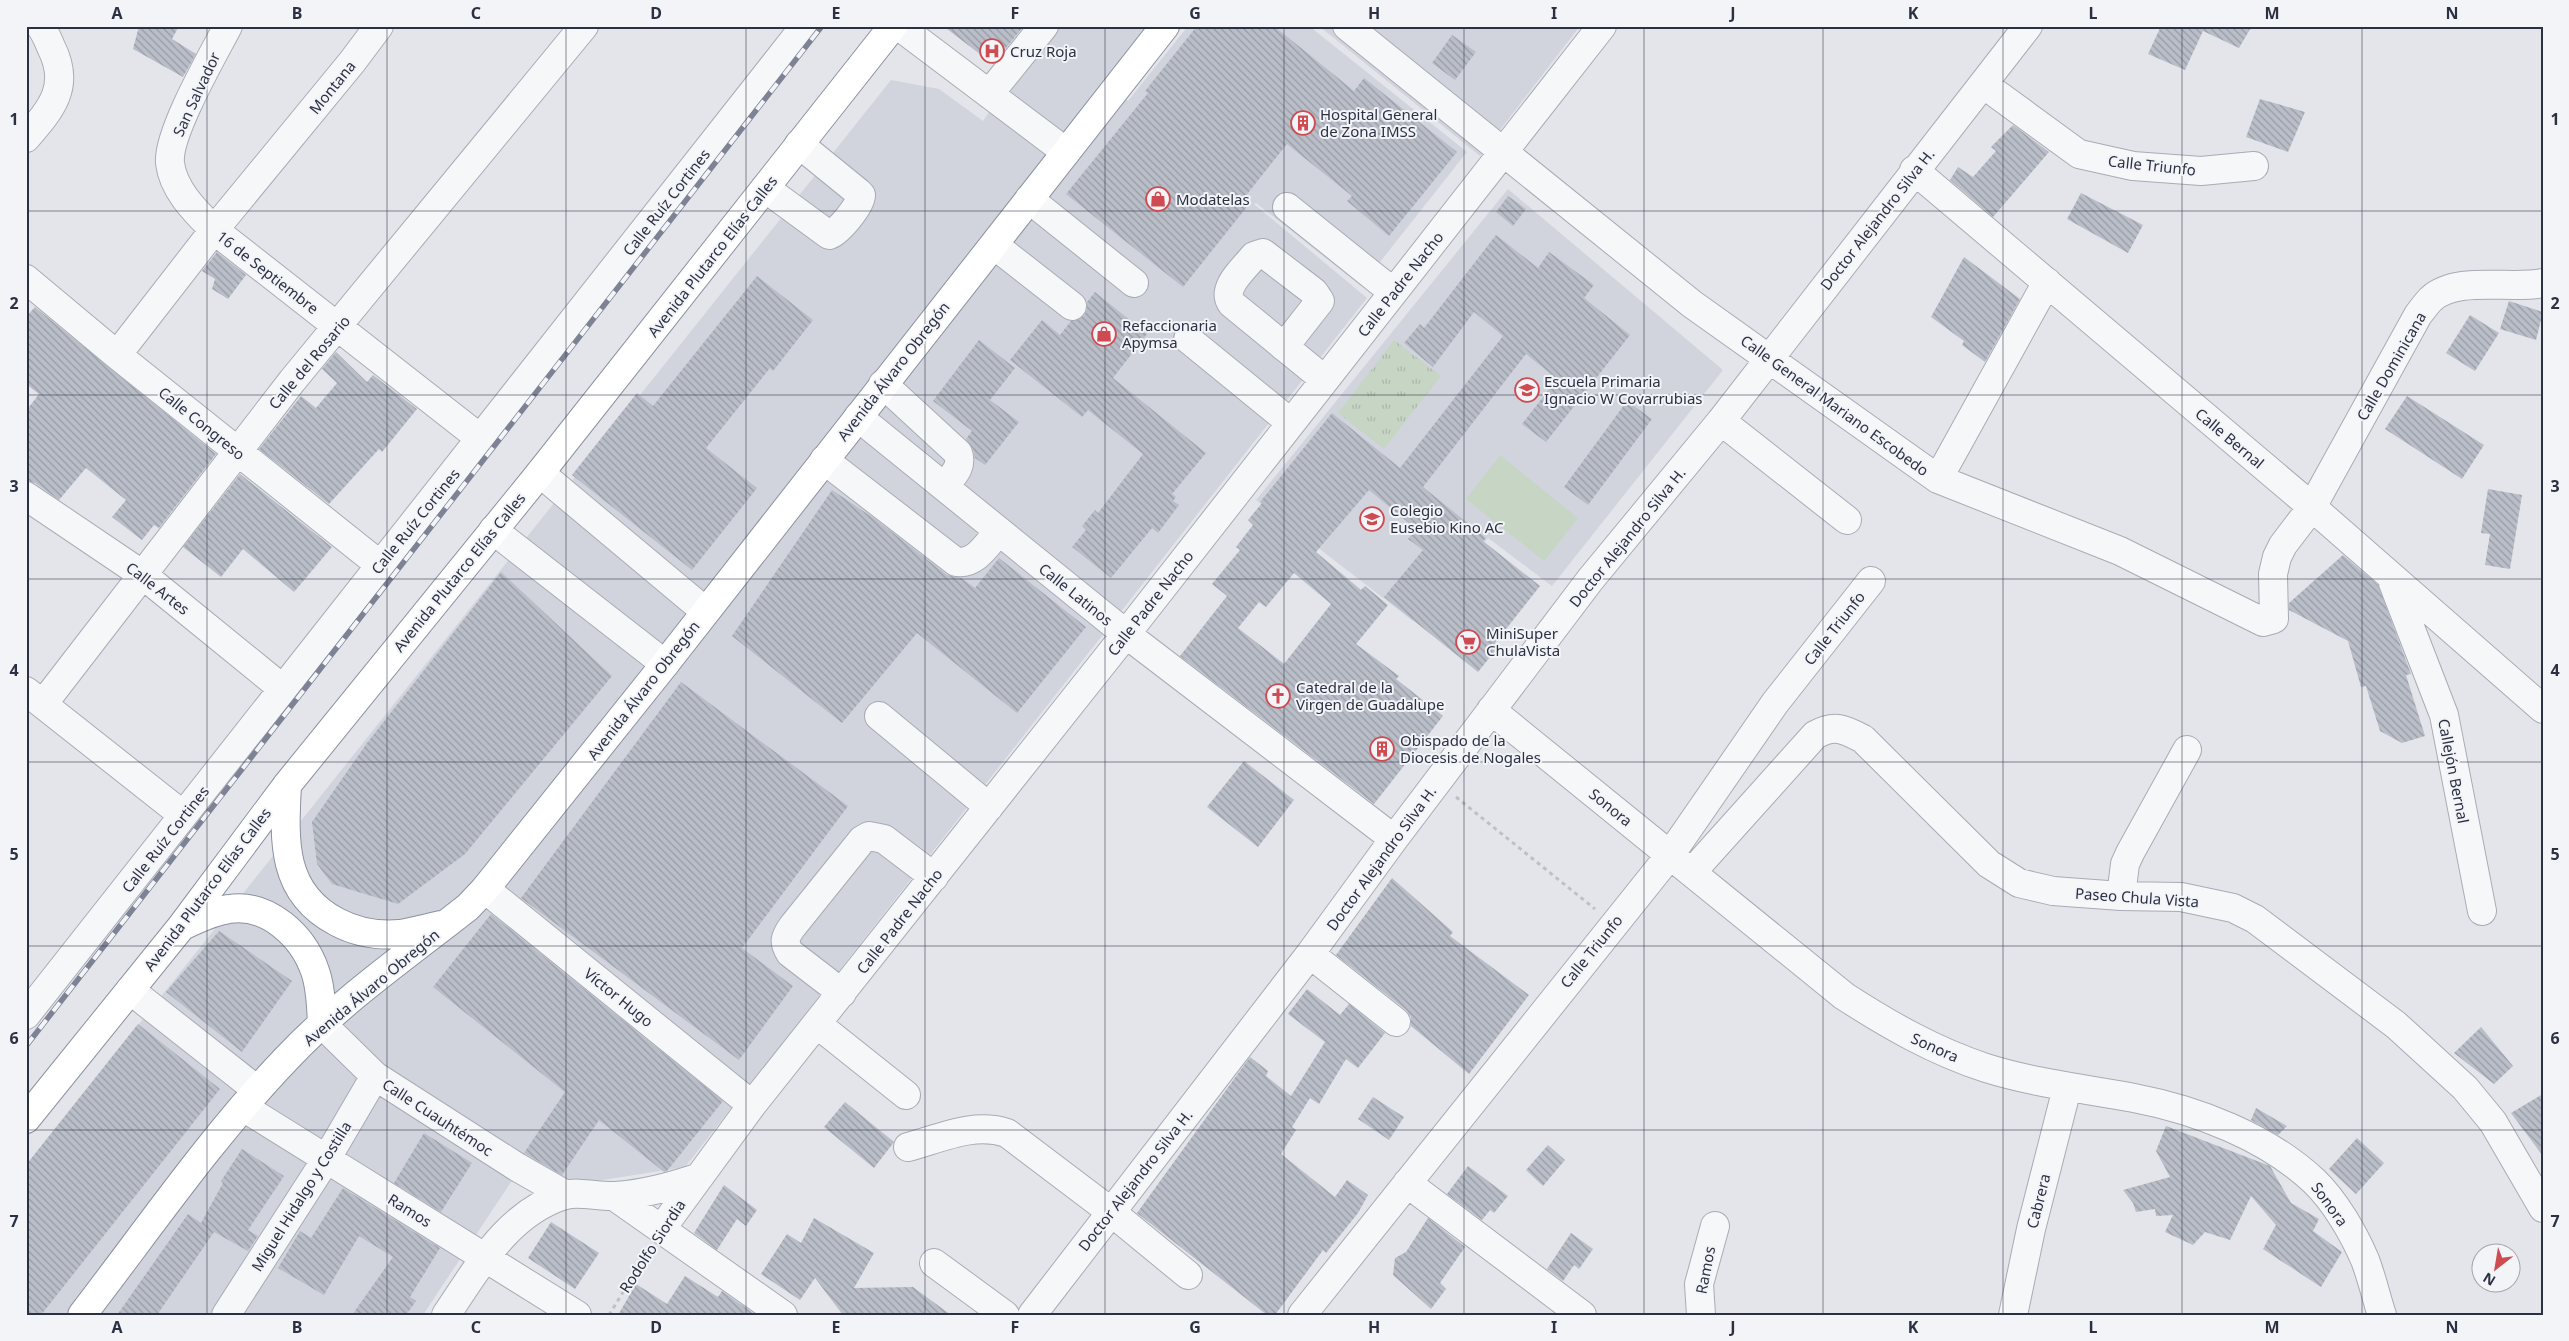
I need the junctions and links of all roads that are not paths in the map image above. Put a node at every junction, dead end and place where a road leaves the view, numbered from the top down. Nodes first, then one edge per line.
1 (40, 26) edge
2 (228, 26) edge
3 (379, 26) edge
4 (584, 26) edge
5 (805, 26) edge
6 (893, 26) edge
7 (899, 26) edge
8 (1044, 26) edge
9 (1165, 26) edge
10 (1347, 26) edge
11 (1602, 26) edge
12 (2028, 26) edge
13 (1983, 84) junction
14 (989, 94) junction
15 (26, 138) edge
16 (799, 144) junction
17 (1066, 152) junction
18 (1503, 152) junction
19 (170, 163) joint
20 (2254, 166) dead end
21 (1914, 170) junction
22 (765, 188) junction
23 (1029, 199) junction
24 (1287, 207) dead end
25 (214, 230) junction
26 (994, 245) junction
27 (26, 279) edge
28 (2047, 282) junction
29 (1134, 283) dead end
30 (2543, 283) edge
31 (1393, 292) junction
32 (1072, 306) dead end
33 (339, 327) junction
34 (1188, 339) dead end
35 (1284, 346) dead end
36 (117, 356) junction
37 (1770, 358) junction
38 (1325, 380) junction
39 (883, 384) junction
40 (858, 417) junction
41 (1721, 421) junction
42 (1291, 423) junction
43 (481, 439) junction
44 (237, 451) junction
45 (824, 460) junction
46 (540, 473) junction
47 (1938, 480) junction
48 (945, 486) junction
49 (26, 496) edge
50 (2312, 507) junction
51 (1847, 520) dead end
52 (493, 530) junction
53 (999, 531) junction
54 (380, 565) junction
55 (143, 575) junction
56 (2391, 579) junction
57 (1871, 581) dead end
58 (705, 611) junction
59 (1126, 634) junction
60 (665, 664) junction
61 (282, 689) junction
62 (34, 698) edge
63 (2543, 709) edge
64 (1491, 710) junction
65 (878, 716) dead end
66 (2187, 750) dead end
67 (287, 785) junction
68 (989, 807) junction
69 (183, 815) junction
70 (1394, 838) junction
71 (1670, 855) junction
72 (1692, 872) junction
73 (934, 877) junction
74 (485, 889) junction
75 (2121, 896) junction
76 (310, 903) junction
77 (2482, 910) dead end
78 (446, 924) junction
79 (181, 927) junction
80 (285, 928) junction
81 (1310, 954) junction
82 (130, 990) junction
83 (842, 993) junction
84 (26, 1015) edge
85 (1396, 1022) dead end
86 (322, 1024) junction
87 (817, 1024) junction
88 (375, 1076) junction
89 (2067, 1088) junction
90 (906, 1095) dead end
91 (250, 1098) junction
92 (752, 1106) junction
93 (26, 1119) edge
94 (908, 1147) dead end
95 (327, 1158) junction
96 (697, 1178) junction
97 (1407, 1183) junction
98 (566, 1195) junction
99 (614, 1196) junction
100 (2543, 1208) edge
101 (1110, 1211) junction
102 (1715, 1226) dead end
103 (662, 1228) junction
104 (486, 1257) junction
105 (934, 1263) dead end
106 (1188, 1275) dead end
107 (82, 1315) edge
108 (226, 1315) edge
109 (446, 1315) edge
110 (577, 1315) edge
111 (783, 1315) edge
112 (1005, 1315) edge
113 (1032, 1315) edge
114 (1302, 1315) edge
115 (1582, 1315) edge
116 (1701, 1315) edge
117 (2012, 1315) edge
118 (2382, 1315) edge

1 - 15 street
2 - 19 street, San Salvador
3 - 25 street, Montana
4 - 33 street, Calle del Rosario
5 - 43 street, Calle Ruíz Cortines
6 - 16 highway, Avenida Plutarco Elías Calles
7 - 14 street
8 - 14 street
9 - 17 highway, Avenida Álvaro Obregón
10 - 18 street, Calle General Mariano Escobedo
11 - 18 street, Calle Padre Nacho
12 - 13 street, Doctor Alejandro Silva H.
13 - 20 street, Calle Triunfo
13 - 21 street, Doctor Alejandro Silva H.
14 - 17 street
16 - 22 highway, Avenida Plutarco Elías Calles
16 - 22 street
17 - 23 highway, Avenida Álvaro Obregón
18 - 31 street, Calle Padre Nacho
18 - 37 street, Calle General Mariano Escobedo
19 - 25 street, 16 de Septiembre
21 - 28 street, Calle Bernal
21 - 37 street, Doctor Alejandro Silva H.
22 - 46 highway, Avenida Plutarco Elías Calles
23 - 26 highway, Avenida Álvaro Obregón
23 - 29 street
24 - 31 street
25 - 33 street, 16 de Septiembre
25 - 36 street, Montana
26 - 32 street
26 - 39 highway, Avenida Álvaro Obregón
27 - 36 street, Calle Congreso
28 - 47 street
28 - 50 street, Calle Bernal
30 - 50 street, Calle Dominicana
31 - 38 street, Calle Padre Nacho
33 - 43 street, 16 de Septiembre
33 - 44 street, Calle del Rosario
34 - 42 street
35 - 38 street
36 - 44 street, Calle Congreso
37 - 41 street, Doctor Alejandro Silva H.
37 - 47 street, Calle General Mariano Escobedo
38 - 42 street, Calle Padre Nacho
39 - 40 highway, Avenida Álvaro Obregón
39 - 48 street
40 - 45 highway, Avenida Álvaro Obregón
40 - 48 street, Calle Latinos
41 - 51 street
41 - 64 street, Doctor Alejandro Silva H.
42 - 59 street, Calle Padre Nacho
43 - 54 street, Calle Ruíz Cortines
44 - 54 street, Calle Congreso
44 - 55 street, Calle del Rosario
45 - 53 street
45 - 58 highway, Avenida Álvaro Obregón
46 - 52 highway, Avenida Plutarco Elías Calles
46 - 58 street
47 - 50 street, Calle General Mariano Escobedo
48 - 53 street, Calle Latinos
49 - 55 street, Calle Artes
50 - 56 street, Calle Bernal
52 - 60 street
52 - 67 highway, Avenida Plutarco Elías Calles
53 - 59 street, Calle Latinos
54 - 61 street, Calle Ruíz Cortines
55 - 61 street, Calle Artes
55 - 62 street, Calle del Rosario
56 - 63 street, Calle Bernal
56 - 77 street, Callejón Bernal
57 - 71 street, Calle Triunfo
58 - 60 highway, Avenida Álvaro Obregón
59 - 68 street, Calle Padre Nacho
59 - 70 street, Calle Latinos
60 - 74 highway, Avenida Álvaro Obregón
61 - 69 street, Calle Ruíz Cortines
62 - 69 street
64 - 70 street, Doctor Alejandro Silva H.
64 - 71 street, Sonora
65 - 68 street
66 - 75 street
67 - 76 highway
67 - 79 highway, Avenida Plutarco Elías Calles
68 - 73 street, Calle Padre Nacho
69 - 84 street, Calle Ruíz Cortines
70 - 81 street, Doctor Alejandro Silva H.
71 - 72 street, Sonora
71 - 97 street, Calle Triunfo
72 - 75 street, Paseo Chula Vista
72 - 89 street, Sonora
73 - 83 street, Calle Padre Nacho
73 - 83 street
74 - 78 highway, Avenida Álvaro Obregón
74 - 92 street, Víctor Hugo
75 - 100 street, Paseo Chula Vista
76 - 78 highway
76 - 80 highway
78 - 86 highway, Avenida Álvaro Obregón
79 - 80 highway
79 - 82 highway, Avenida Plutarco Elías Calles
80 - 86 highway
81 - 85 street
81 - 101 street, Doctor Alejandro Silva H.
82 - 91 street, Ramos
82 - 93 highway, Avenida Plutarco Elías Calles
83 - 87 street, Calle Padre Nacho
86 - 88 street, Calle Cuauhtémoc
86 - 91 highway, Avenida Álvaro Obregón
87 - 90 street
87 - 92 street, Calle Padre Nacho
88 - 95 street, Miguel Hidalgo y Costilla
88 - 98 street, Calle Cuauhtémoc
89 - 117 street, Cabrera
89 - 118 street, Sonora
91 - 95 street, Ramos
91 - 107 highway, Avenida Álvaro Obregón
92 - 96 street, Calle Padre Nacho
94 - 101 street
95 - 104 street, Ramos
95 - 108 street, Miguel Hidalgo y Costilla
96 - 99 street
96 - 103 street, Rodolfo Siordia
97 - 114 street, Calle Triunfo
97 - 115 street
98 - 99 street
98 - 104 street
99 - 103 street
101 - 106 street
101 - 113 street, Doctor Alejandro Silva H.
102 - 116 street, Ramos
103 - 111 street
104 - 109 street
104 - 110 street, Ramos
105 - 112 street

